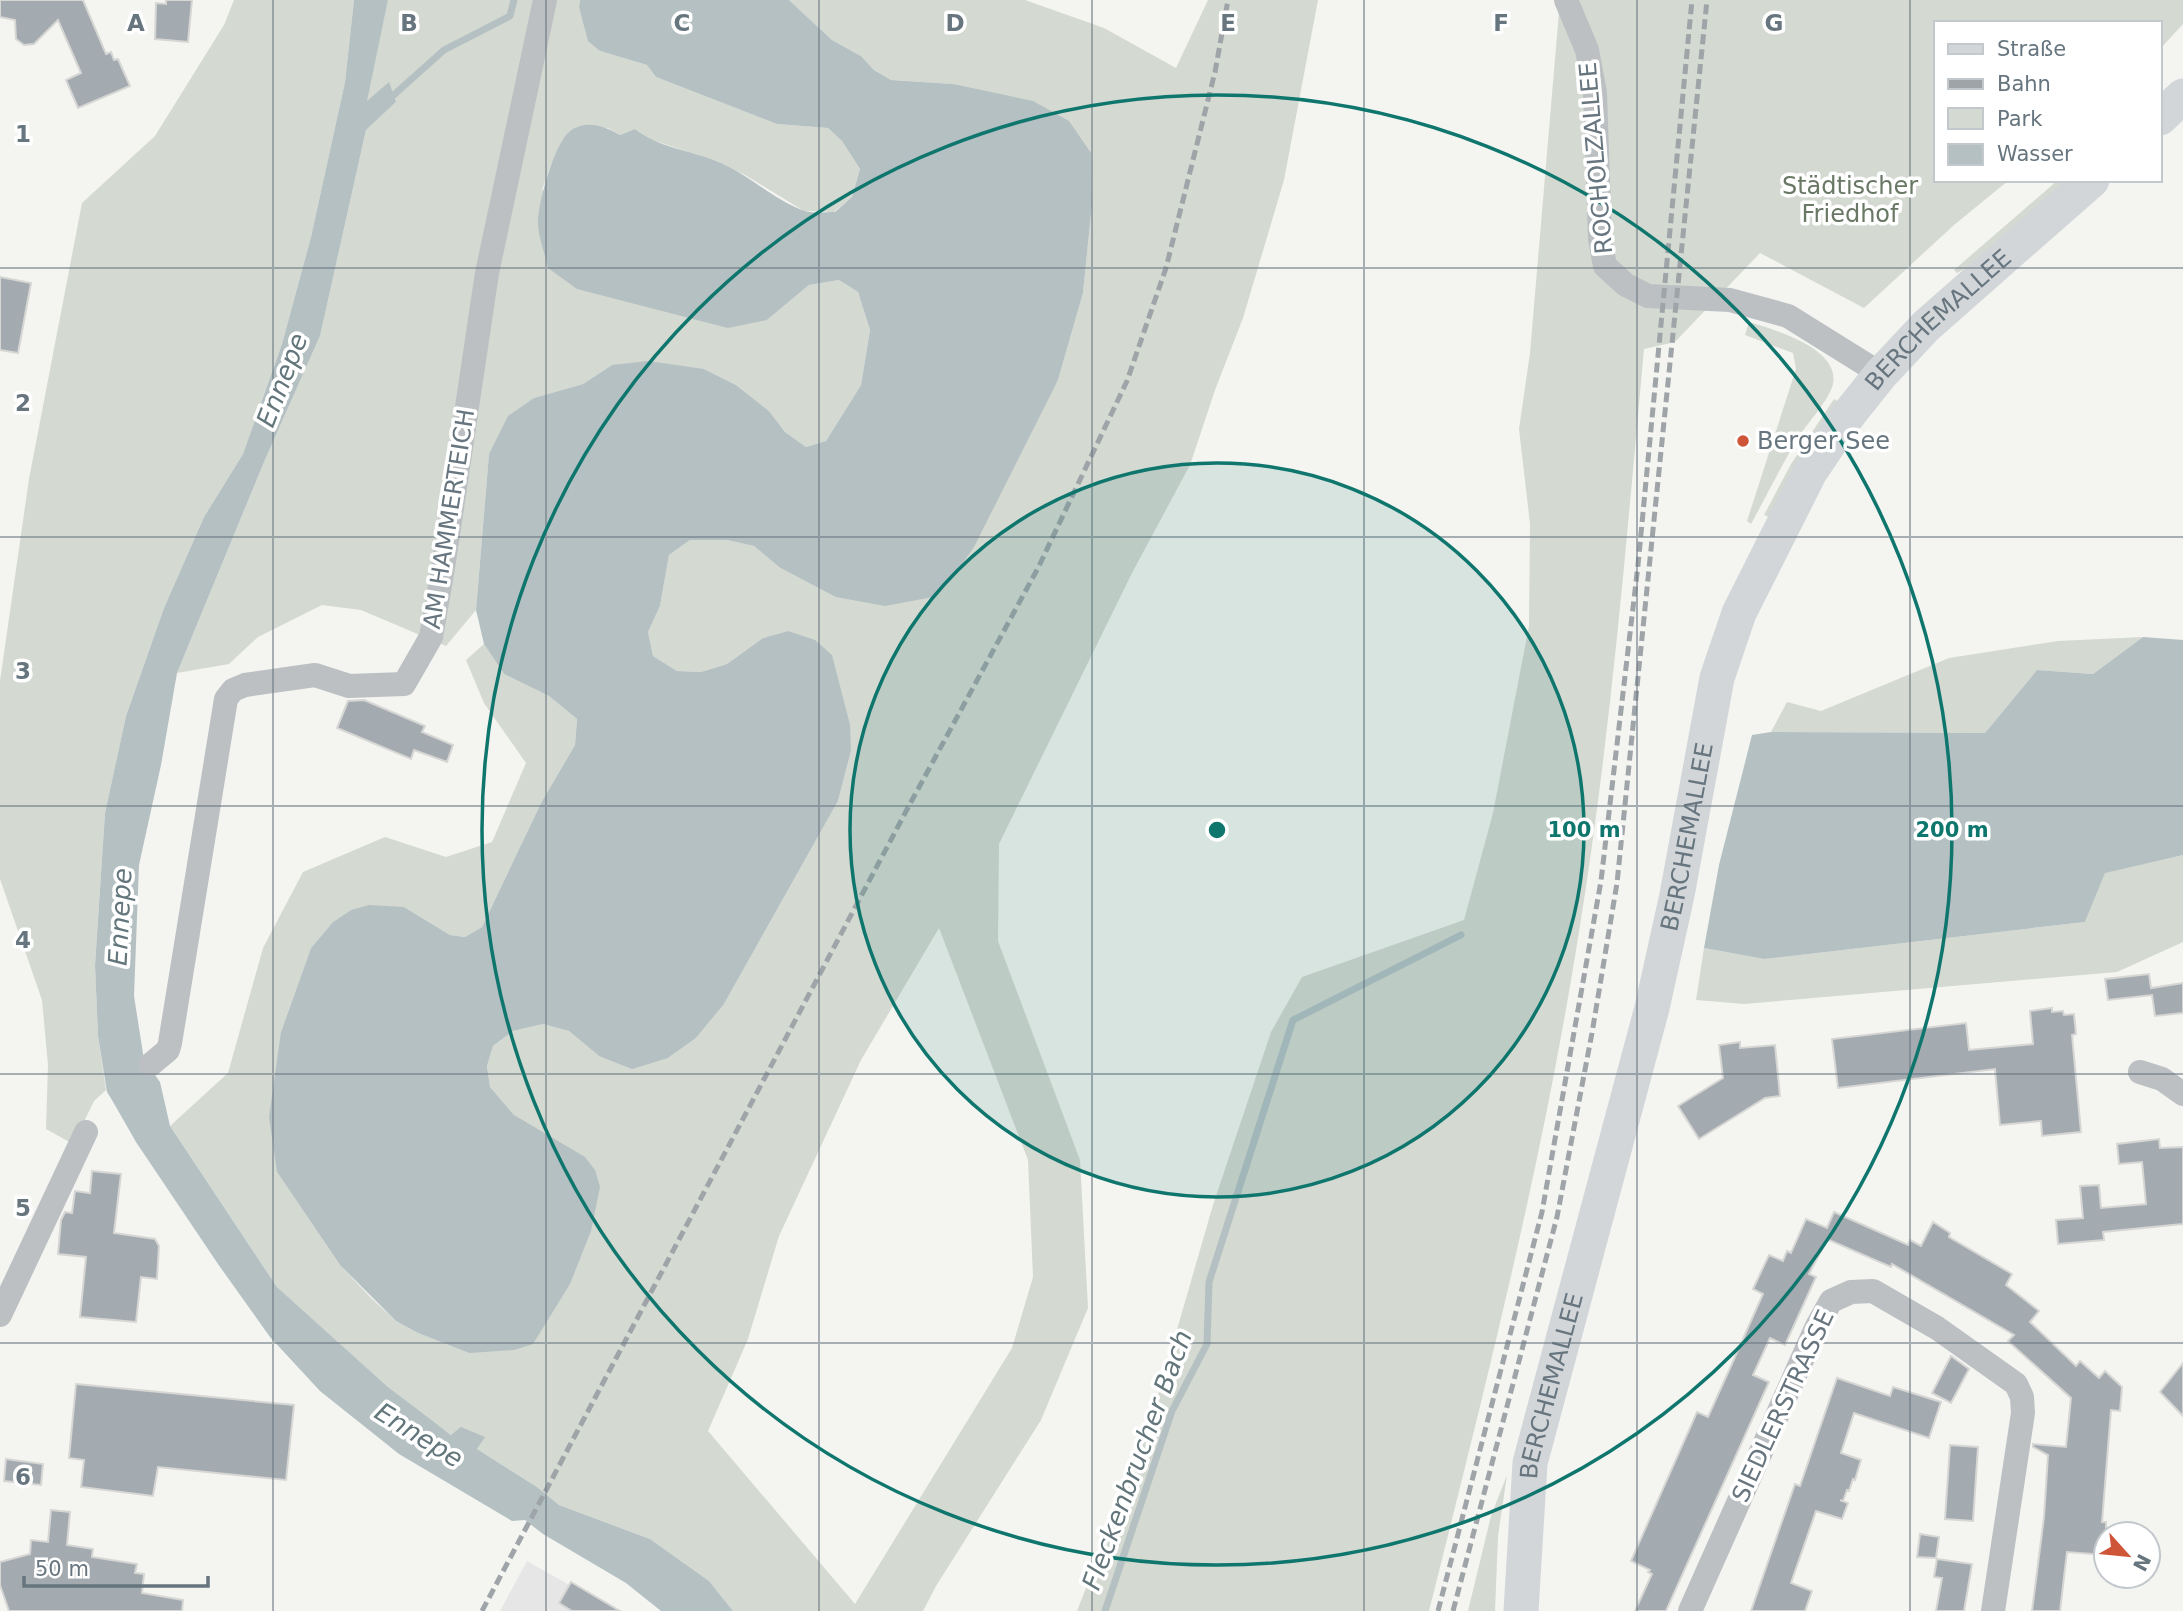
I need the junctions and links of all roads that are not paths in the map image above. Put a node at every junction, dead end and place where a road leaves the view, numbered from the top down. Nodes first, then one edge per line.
1 (545, 0) edge
2 (1566, 0) edge
3 (2183, 96) edge
4 (2162, 116) edge
5 (2090, 182) edge
6 (1881, 374) junction
7 (150, 1065) dead end
8 (2140, 1072) dead end
9 (2183, 1094) edge
10 (86, 1132) dead end
11 (0, 1314) edge
12 (1521, 1611) edge
13 (1690, 1611) edge
14 (1993, 1611) edge

1 - 7 street, AM HAMMERTEICH
2 - 6 street, ROCHOLZALLEE
3 - 4 street
5 - 6 street, BERCHEMALLEE
6 - 12 street, BERCHEMALLEE
8 - 9 street
10 - 11 street
13 - 14 street, SIEDLERSTRASSE

